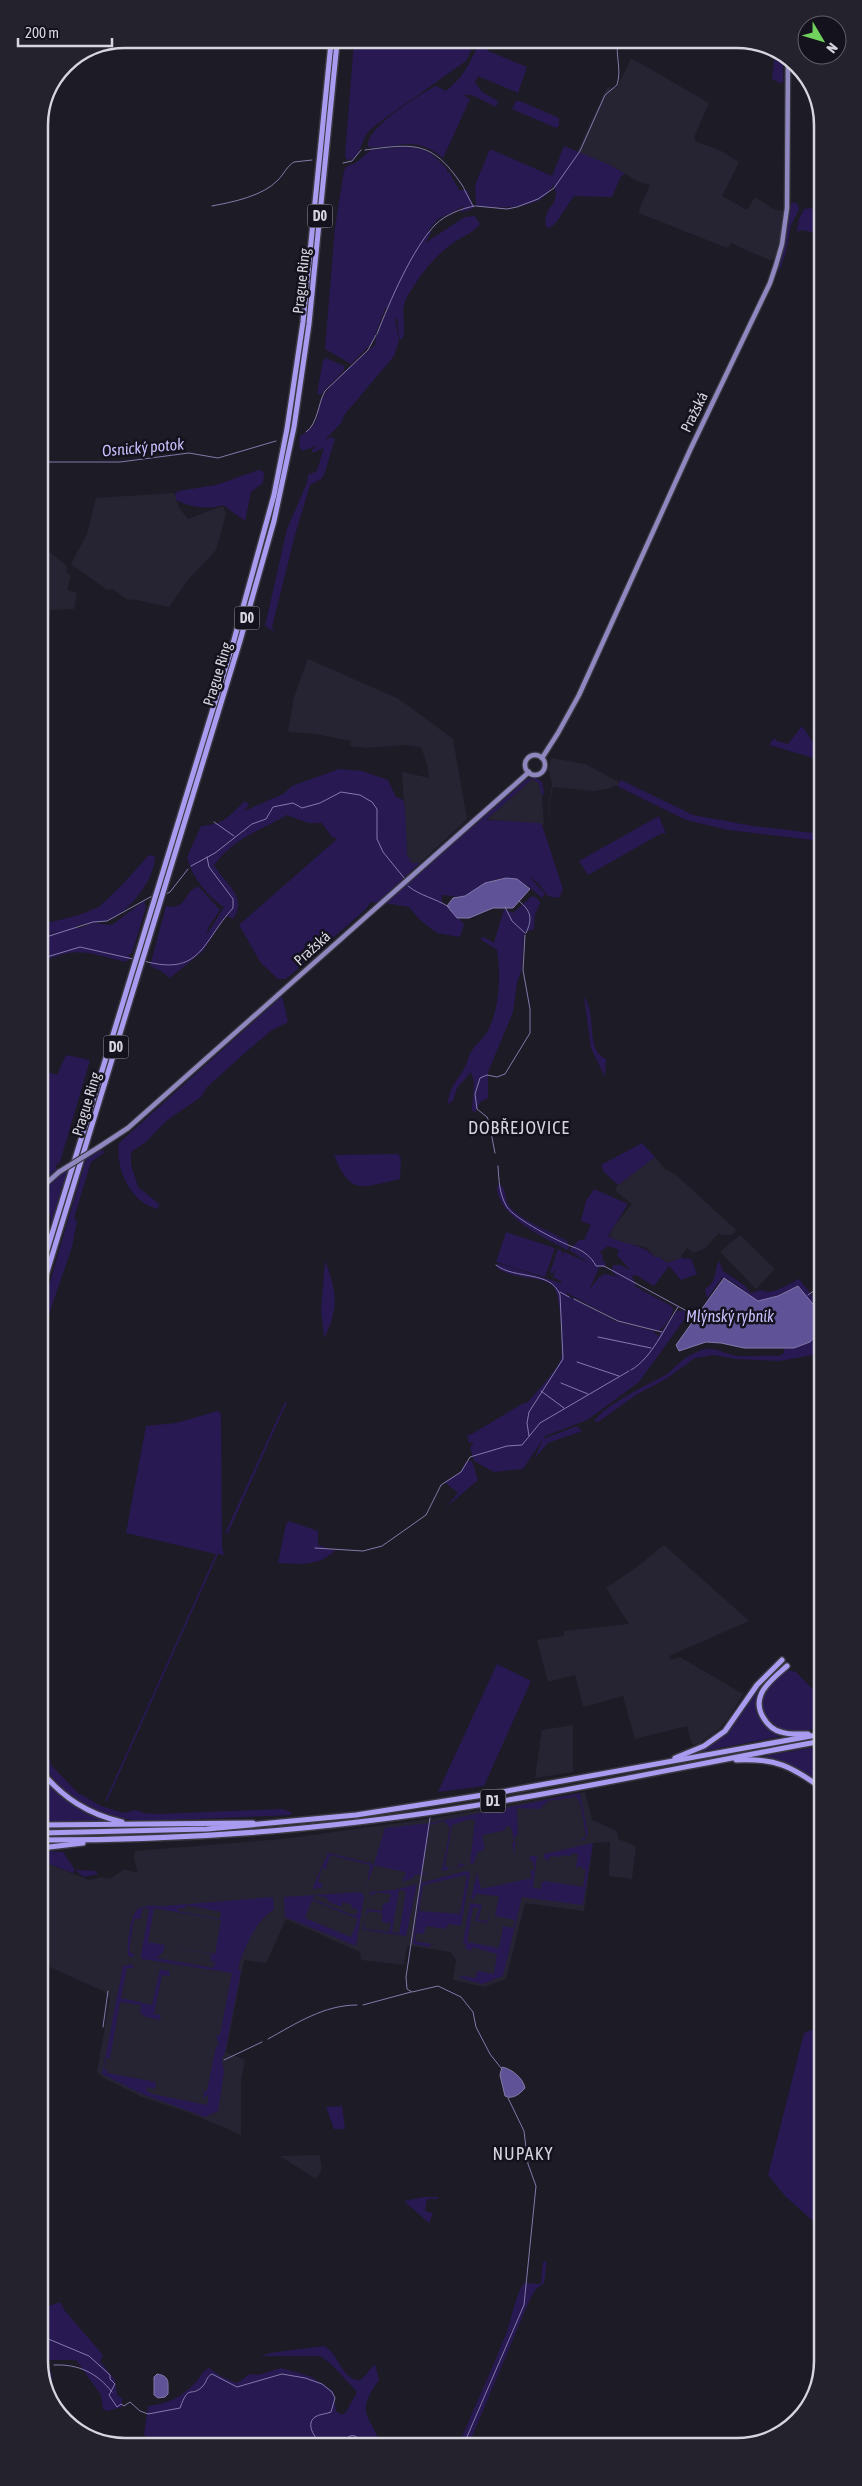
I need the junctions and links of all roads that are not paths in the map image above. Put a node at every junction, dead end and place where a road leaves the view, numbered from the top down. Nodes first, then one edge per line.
1 (330, 48) edge
2 (337, 48) edge
3 (788, 67) edge
4 (542, 758) junction
5 (528, 772) junction
6 (173, 852) junction
7 (138, 966) junction
8 (48, 1182) edge
9 (48, 1248) edge
10 (48, 1268) edge
11 (782, 1660) dead end
12 (787, 1666) dead end
13 (814, 1734) edge
14 (814, 1735) edge
15 (814, 1742) edge
16 (717, 1760) junction
17 (665, 1762) junction
18 (48, 1776) edge
19 (48, 1779) edge
20 (814, 1783) edge
21 (56, 1788) junction
22 (140, 1824) junction
23 (271, 1824) junction
24 (48, 1825) edge
25 (48, 1833) edge
26 (103, 1839) junction
27 (48, 1840) edge
28 (48, 1847) edge

1 - 6 highway, Prague Ring / D0
2 - 6 highway, Prague Ring / D0
3 - 4 main road, Pražská
4 - 5 main road, Pražská
4 - 5 main road, Pražská
5 - 8 main road, Pražská, bridge
6 - 7 highway, Prague Ring / D0
7 - 9 highway, Prague Ring / D0
7 - 10 highway, Prague Ring / D0
11 - 17 highway
12 - 13 highway
14 - 17 highway, D1
15 - 16 highway, D1
16 - 20 highway
16 - 26 highway, D1
17 - 23 highway, D1
18 - 21 highway
19 - 21 highway
21 - 22 highway
22 - 23 highway
22 - 24 highway
23 - 25 highway, D1
26 - 27 highway, D1
26 - 28 highway

